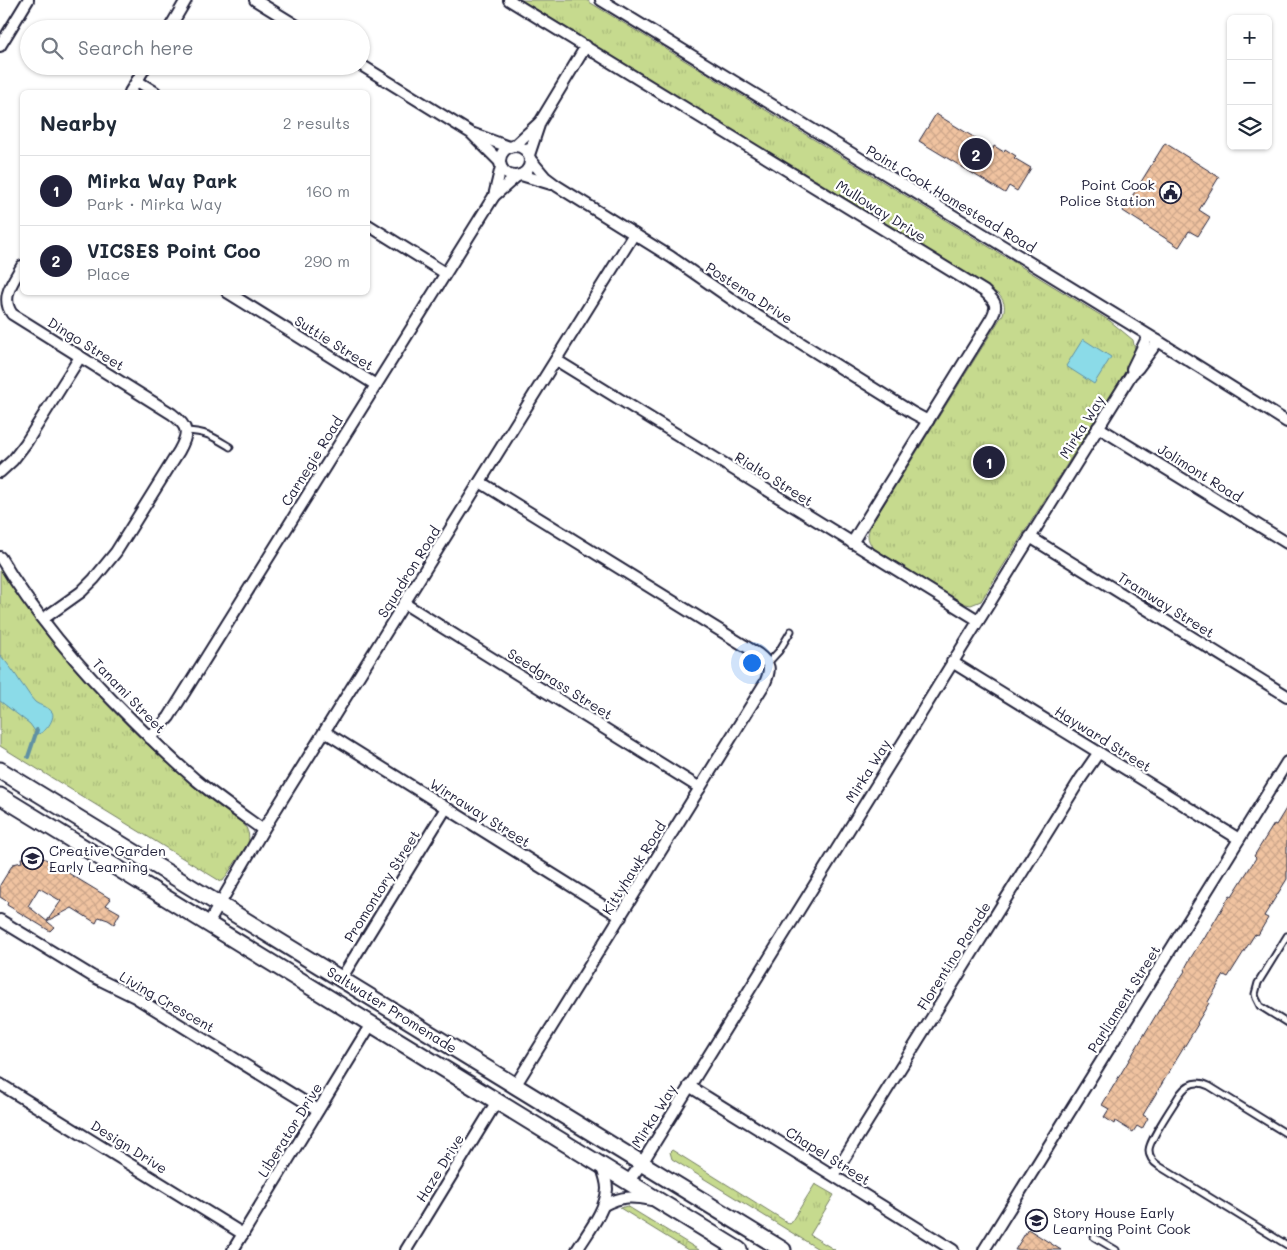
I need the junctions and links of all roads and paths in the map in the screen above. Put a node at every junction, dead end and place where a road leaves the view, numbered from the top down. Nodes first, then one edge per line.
1 (28, 0) edge
2 (186, 0) edge
3 (256, 0) edge
4 (509, 0) edge
5 (601, 0) edge
6 (174, 20) edge
7 (288, 20) edge
8 (0, 46) edge
9 (586, 46) junction
10 (370, 71) edge
11 (141, 75) edge
12 (137, 81) junction
13 (131, 90) edge
14 (152, 90) edge
15 (540, 122) junction
16 (471, 133) junction
17 (512, 146) junction
18 (530, 157) junction
19 (501, 164) junction
20 (519, 175) junction
21 (557, 186) junction
22 (494, 196) junction
23 (370, 226) edge
24 (634, 234) junction
25 (20, 269) edge
26 (445, 273) junction
27 (231, 295) edge
28 (1153, 339) junction
29 (80, 357) junction
30 (556, 360) junction
31 (376, 385) junction
32 (928, 421) junction
33 (1287, 422) edge
34 (1098, 427) junction
35 (186, 431) junction
36 (230, 447) dead end
37 (0, 472) edge
38 (480, 482) junction
39 (1030, 537) junction
40 (852, 543) junction
41 (1287, 543) edge
42 (0, 557) edge
43 (405, 604) junction
44 (43, 619) junction
45 (978, 620) junction
46 (791, 631) dead end
47 (952, 662) junction
48 (768, 663) junction
49 (1287, 696) edge
50 (325, 732) junction
51 (150, 738) junction
52 (1099, 752) junction
53 (1287, 762) edge
54 (4, 775) edge
55 (700, 788) junction
56 (0, 796) edge
57 (446, 808) junction
58 (264, 830) junction
59 (1239, 839) junction
60 (220, 904) junction
61 (621, 916) junction
62 (0, 920) edge
63 (208, 924) junction
64 (1287, 936) edge
65 (342, 979) junction
66 (1287, 1023) edge
67 (371, 1024) junction
68 (0, 1084) edge
69 (516, 1086) junction
70 (689, 1086) junction
71 (497, 1101) junction
72 (318, 1110) junction
73 (1287, 1134) edge
74 (642, 1163) junction
75 (601, 1166) junction
76 (834, 1176) junction
77 (628, 1182) junction
78 (660, 1202) junction
79 (604, 1205) junction
80 (243, 1234) junction
81 (1094, 1237) dead end
82 (1287, 1245) edge
83 (233, 1250) edge
84 (406, 1250) edge
85 (577, 1250) edge
86 (739, 1250) edge
87 (783, 1250) edge
88 (953, 1250) edge
89 (984, 1250) edge
90 (1116, 1250) edge

1 - 8 street
2 - 6 street
3 - 7 street
4 - 9 street, Mulloway Drive
5 - 28 street, Point Cook Homestead Road
9 - 15 street
9 - 32 street, Mulloway Drive
10 - 16 street
11 - 12 street
12 - 13 street
12 - 14 street
15 - 17 street
15 - 18 street
16 - 17 street
16 - 19 street
17 - 18 street
17 - 19 street
18 - 20 street
18 - 21 street, Postema Drive
19 - 20 street
19 - 22 street, Carnegie Road
20 - 21 street, Postema Drive
20 - 22 street, Carnegie Road
21 - 24 street, Postema Drive
22 - 26 street, Carnegie Road
23 - 26 street
24 - 30 street, Squadron Road
24 - 32 street, Postema Drive
25 - 29 street, Dingo Street
26 - 31 street, Carnegie Road
27 - 31 street, Suttie Street
28 - 33 street, Point Cook Homestead Road
28 - 34 street, Mirka Way
29 - 35 street, Dingo Street
29 - 37 street
30 - 38 street, Squadron Road
30 - 40 street, Rialto Street
31 - 51 street, Carnegie Road
32 - 40 street, Mulloway Drive
34 - 39 street, Mirka Way
34 - 41 street, Jolimont Road
35 - 36 lane
35 - 44 street
38 - 43 street, Squadron Road
38 - 48 street
39 - 45 street, Mirka Way
39 - 49 street, Tramway Street
40 - 45 street, Rialto Street
42 - 44 street, Tanami Street
43 - 50 street, Squadron Road
43 - 55 street, Seedgrass Street
44 - 51 street, Tanami Street
45 - 47 street, Mirka Way
46 - 48 lane, Kittyhawk Road
47 - 52 street, Hayward Street
47 - 70 street, Mirka Way
48 - 55 street, Kittyhawk Road
50 - 57 street, Wirraway Street
50 - 58 street, Squadron Road
51 - 58 street, Tanami Street
52 - 59 street, Hayward Street
52 - 76 street, Florentino Parade
53 - 59 street, Parliament Street
54 - 60 street, Saltwater Promenade
55 - 61 street, Kittyhawk Road
56 - 63 street, Saltwater Promenade
57 - 61 street, Wirraway Street
57 - 65 street, Promontory Street
58 - 60 street, Squadron Road
59 - 89 street, Parliament Street
60 - 63 street, Squadron Road
60 - 65 street, Saltwater Promenade
61 - 69 street, Kittyhawk Road
62 - 72 street, Living Crescent
63 - 67 street, Saltwater Promenade
64 - 66 lane
65 - 69 street, Saltwater Promenade
67 - 71 street, Saltwater Promenade
67 - 72 street, Liberator Drive
68 - 80 street, Design Drive
69 - 74 street, Saltwater Promenade
70 - 74 street, Mirka Way
70 - 76 street, Chapel Street
71 - 75 street, Saltwater Promenade
71 - 84 street, Haze Drive
72 - 80 street, Liberator Drive
73 - 82 lane
74 - 77 street, Mirka Way
74 - 87 street, Saltwater Promenade
75 - 77 street, Saltwater Promenade
75 - 79 street
76 - 88 street, Chapel Street
77 - 78 street, Saltwater Promenade
78 - 79 street
78 - 86 street, Saltwater Promenade
79 - 85 street
80 - 83 street, Liberator Drive
81 - 90 lane

